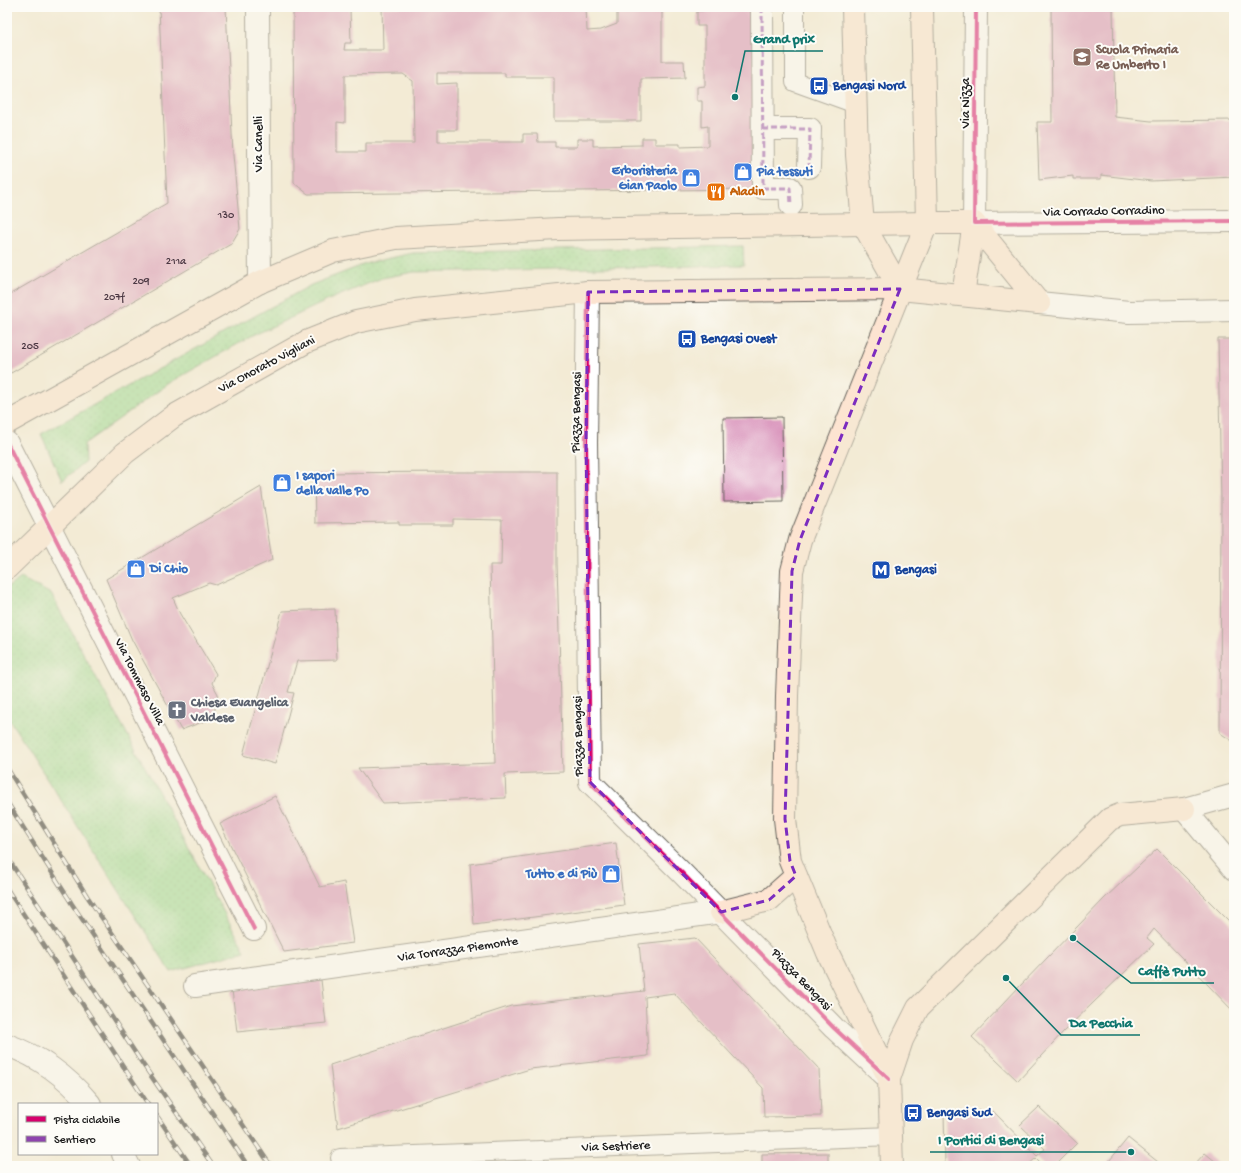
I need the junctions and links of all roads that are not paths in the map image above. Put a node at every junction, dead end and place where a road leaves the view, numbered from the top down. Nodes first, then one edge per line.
1 (258, 7) edge
2 (762, 7) edge
3 (795, 7) edge
4 (853, 7) edge
5 (922, 7) edge
6 (976, 7) edge
7 (856, 104) junction
8 (762, 129) junction
9 (809, 167) dead end
10 (791, 205) dead end
11 (1234, 221) edge
12 (927, 222) junction
13 (863, 224) junction
14 (974, 224) junction
15 (260, 282) junction
16 (900, 289) junction
17 (588, 292) junction
18 (963, 295) junction
19 (1039, 303) junction
20 (1234, 310) edge
21 (7, 423) edge
22 (7, 443) edge
23 (49, 528) junction
24 (7, 568) edge
25 (1234, 795) edge
26 (1184, 809) junction
27 (1234, 869) edge
28 (796, 876) junction
29 (721, 912) junction
30 (254, 930) dead end
31 (195, 986) dead end
32 (7, 1045) edge
33 (889, 1079) junction
34 (84, 1097) edge
35 (892, 1136) junction
36 (124, 1155) edge
37 (340, 1158) dead end
38 (129, 1166) edge
39 (892, 1166) edge

1 - 15 street, Via Canelli
2 - 8 street
3 - 7 lane
4 - 7 main road
5 - 12 main road
6 - 14 street, Via Nizza
7 - 13 main road
8 - 9 street
8 - 10 street
11 - 14 street, Via Corrado Corradino
12 - 13 main road, Via Corrado Corradino
12 - 14 main road, Via Corrado Corradino
12 - 16 main road
13 - 15 main road
13 - 16 main road
14 - 18 main road
14 - 19 main road
15 - 21 main road
16 - 17 main road
16 - 18 main road
16 - 28 main road, Piazza Bengasi
17 - 23 main road, Via Onorato Vigliani
17 - 29 street, Piazza Bengasi
18 - 19 main road
19 - 20 street
22 - 23 street, Via Tommaso Villa
23 - 24 main road, Via Onorato Vigliani
23 - 30 street, Via Tommaso Villa
25 - 26 street
26 - 27 street
26 - 33 main road
28 - 29 main road
28 - 33 main road, Piazza Bengasi
29 - 31 street, Via Torrazza Piemonte
29 - 33 street, Piazza Bengasi
32 - 34 street
33 - 35 main road
35 - 37 lane, Via Sestriere
35 - 39 main road
36 - 38 street

